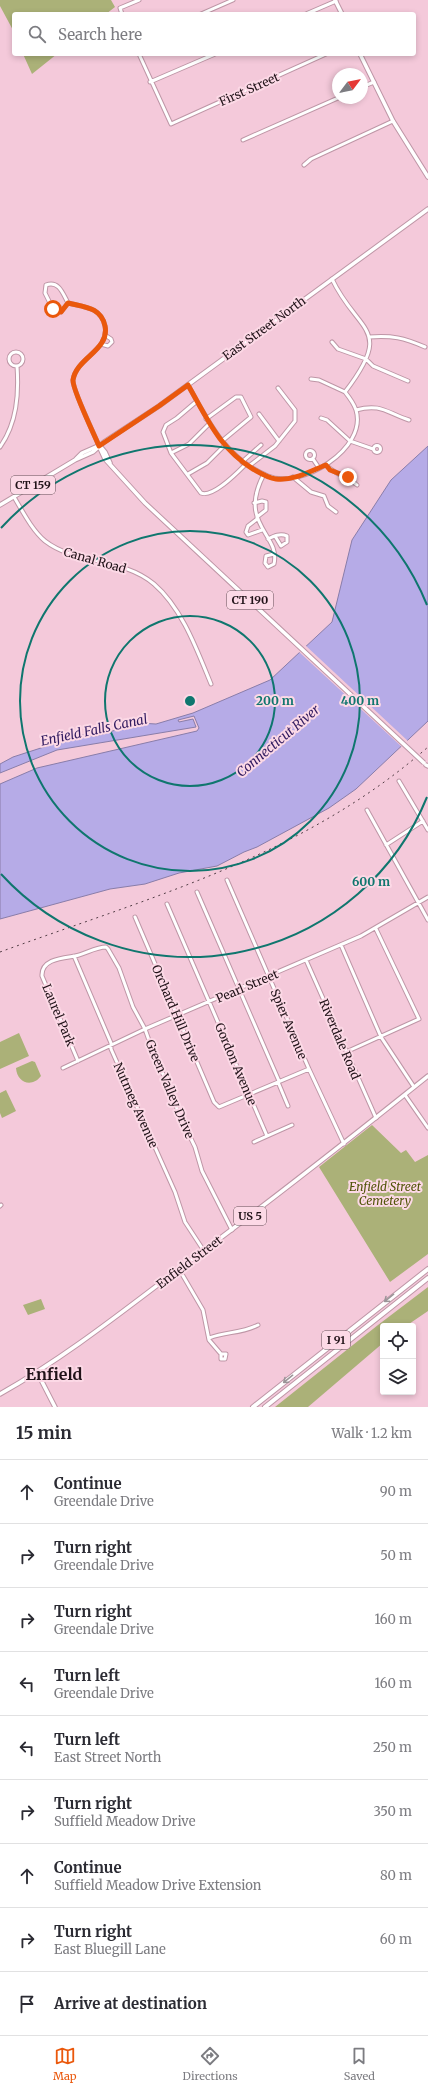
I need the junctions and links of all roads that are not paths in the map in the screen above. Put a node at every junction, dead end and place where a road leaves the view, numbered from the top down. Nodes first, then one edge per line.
1 (139, 0) edge
2 (233, 0) edge
3 (336, 0) edge
4 (121, 12) edge
5 (206, 12) edge
6 (310, 12) edge
7 (341, 12) edge
8 (140, 56) edge
9 (210, 56) edge
10 (322, 56) edge
11 (361, 56) edge
12 (150, 82) junction
13 (374, 82) junction
14 (368, 84) edge
15 (332, 101) edge
16 (393, 121) junction
17 (243, 140) dead end
18 (304, 165) dead end
19 (428, 177) edge
20 (428, 209) edge
21 (332, 279) junction
22 (68, 303) junction
23 (105, 335) junction
24 (369, 336) junction
25 (332, 342) dead end
26 (101, 344) junction
27 (425, 347) dead end
28 (366, 359) junction
29 (17, 366) junction
30 (311, 379) dead end
31 (408, 381) dead end
32 (188, 385) junction
33 (278, 388) dead end
34 (345, 392) junction
35 (197, 401) junction
36 (356, 410) junction
37 (259, 414) dead end
38 (320, 418) dead end
39 (206, 419) junction
40 (409, 420) dead end
41 (209, 424) junction
42 (222, 441) junction
43 (279, 441) junction
44 (350, 441) junction
45 (225, 445) junction
46 (261, 445) dead end
47 (99, 446) junction
48 (0, 447) edge
49 (373, 449) dead end
50 (171, 453) junction
51 (312, 459) dead end
52 (246, 464) junction
53 (326, 465) junction
54 (319, 468) junction
55 (188, 474) junction
56 (264, 474) junction
57 (293, 477) junction
58 (358, 485) dead end
59 (14, 497) junction
60 (254, 502) junction
61 (0, 505) edge
62 (336, 512) dead end
63 (257, 518) junction
64 (262, 530) junction
65 (275, 536) junction
66 (268, 539) junction
67 (274, 554) junction
68 (211, 684) dead end
69 (426, 765) edge
70 (399, 781) dead end
71 (367, 810) dead end
72 (422, 821) junction
73 (428, 830) edge
74 (386, 845) junction
75 (227, 880) dead end
76 (197, 892) dead end
77 (428, 897) edge
78 (418, 902) junction
79 (167, 904) dead end
80 (135, 918) dead end
81 (428, 920) edge
82 (376, 929) junction
83 (341, 945) junction
84 (108, 949) joint
85 (74, 956) junction
86 (306, 960) junction
87 (269, 976) junction
88 (239, 989) junction
89 (210, 1002) junction
90 (177, 1015) junction
91 (145, 1029) junction
92 (381, 1037) junction
93 (112, 1045) junction
94 (346, 1052) junction
95 (78, 1061) junction
96 (62, 1068) dead end
97 (309, 1069) junction
98 (428, 1076) edge
99 (279, 1082) junction
100 (414, 1087) junction
101 (249, 1094) junction
102 (405, 1095) junction
103 (288, 1106) dead end
104 (376, 1118) junction
105 (292, 1125) dead end
106 (428, 1128) edge
107 (267, 1136) junction
108 (254, 1142) dead end
109 (344, 1144) junction
110 (232, 1230) junction
111 (204, 1251) junction
112 (179, 1269) junction
113 (428, 1269) edge
114 (428, 1278) edge
115 (258, 1325) dead end
116 (209, 1338) junction
117 (221, 1354) dead end
118 (37, 1372) junction
119 (0, 1394) edge
120 (55, 1407) edge
121 (253, 1407) edge
122 (265, 1407) edge

1 - 4 street
2 - 5 street
3 - 6 street
3 - 7 main road
8 - 12 street
9 - 12 street
10 - 12 street, First Street
11 - 13 main road
13 - 14 street
13 - 16 main road
15 - 17 street
16 - 18 street
16 - 19 main road
20 - 21 main road, East Street North / CT 159
21 - 24 street
21 - 32 main road, East Street North / CT 159
22 - 22 street
22 - 23 street
23 - 26 street
23 - 26 street
24 - 27 street
24 - 28 street
25 - 28 street
26 - 47 street
28 - 31 street
28 - 34 street
29 - 29 street
29 - 48 street
30 - 34 street
32 - 35 street
32 - 47 main road, East Street North / CT 159
33 - 43 street
34 - 36 street
35 - 39 street
35 - 50 street
36 - 40 street
36 - 44 street
37 - 43 street
38 - 44 street
39 - 41 street
39 - 42 street
41 - 42 street
41 - 50 street
42 - 45 street
43 - 52 street
44 - 49 street
44 - 53 street
45 - 52 street
45 - 55 street
46 - 52 street
47 - 59 main road, East Street North / CT 159
47 - 69 main road, CT 190, bridge
50 - 55 street
51 - 54 street
52 - 55 street
52 - 56 street
53 - 54 street
53 - 58 street
54 - 57 street
56 - 57 street
56 - 60 street
57 - 62 street
59 - 61 main road, East Street North / CT 159
59 - 68 street, Canal Road
60 - 63 street
60 - 63 street
63 - 64 street
63 - 64 street
64 - 66 street
65 - 65 street
65 - 66 street
66 - 67 street
67 - 67 street
70 - 72 street
71 - 74 street
72 - 73 street
72 - 74 street
74 - 78 street
75 - 87 street, Spier Avenue
76 - 88 street
77 - 78 street, Pearl Street
78 - 81 street
78 - 82 street, Pearl Street
79 - 89 street, Gordon Avenue
80 - 90 street, Orchard Hill Drive
82 - 83 street, Pearl Street
82 - 92 street
83 - 86 street, Pearl Street
83 - 92 street
84 - 85 street, Laurel Park
84 - 91 street, Green Valley Drive
85 - 93 street, Nutmeg Avenue
85 - 95 street, Laurel Park
86 - 87 street, Pearl Street
86 - 94 street, Riverdale Road
87 - 88 street, Pearl Street
87 - 97 street, Spier Avenue
88 - 89 street, Pearl Street
88 - 99 street
89 - 90 street, Pearl Street
89 - 101 street, Gordon Avenue
90 - 91 street, Pearl Street
90 - 101 street, Orchard Hill Drive
91 - 93 street, Pearl Street
91 - 110 street, Green Valley Drive
92 - 94 street
92 - 100 street
93 - 95 street, Pearl Street
93 - 111 street, Nutmeg Avenue
94 - 104 street, Riverdale Road
95 - 96 street, Pearl Street
97 - 99 street
97 - 109 street, Spier Avenue
98 - 100 main road, Enfield Street / US 5
99 - 101 street
99 - 103 street
100 - 102 main road, Enfield Street / US 5
101 - 107 street, Gordon Avenue
102 - 104 main road, Enfield Street / US 5
102 - 106 street
104 - 109 main road, Enfield Street / US 5
105 - 107 street
107 - 108 street
109 - 110 main road, Enfield Street / US 5
110 - 111 main road, Enfield Street / US 5
111 - 112 main road, Enfield Street / US 5
112 - 116 street
112 - 118 main road, Enfield Street / US 5
113 -> 121 highway, I 91
114 - 122 highway, I 91
115 - 116 street
116 - 117 street
118 - 119 main road, Enfield Street / US 5
118 - 120 main road

